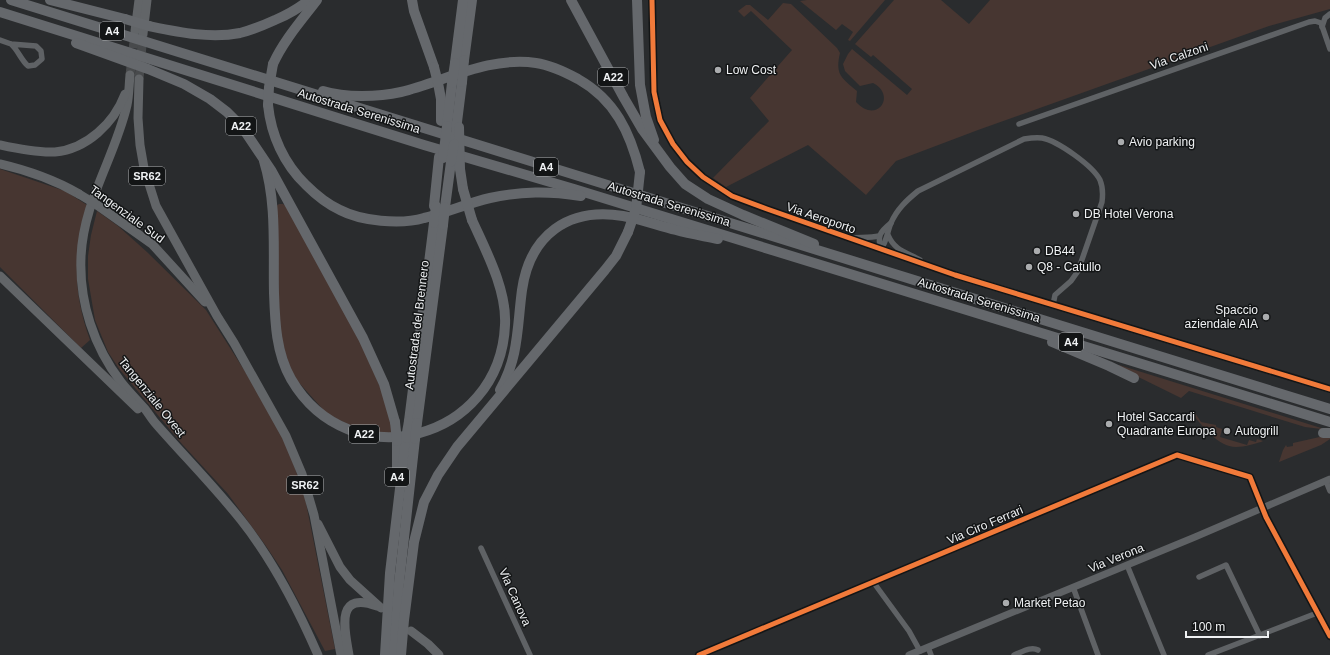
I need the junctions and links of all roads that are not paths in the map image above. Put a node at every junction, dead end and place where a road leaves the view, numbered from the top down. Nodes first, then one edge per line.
1 (11, 0) edge
2 (50, 0) edge
3 (139, 0) edge
4 (147, 0) edge
5 (309, 0) edge
6 (317, 0) edge
7 (412, 0) edge
8 (463, 0) edge
9 (472, 0) edge
10 (571, 0) edge
11 (637, 0) edge
12 (652, 0) edge
13 (0, 14) edge
14 (1330, 14) edge
15 (1322, 27) junction
16 (142, 30) junction
17 (0, 40) edge
18 (11, 44) junction
19 (1330, 48) edge
20 (460, 61) junction
21 (212, 63) junction
22 (148, 69) joint
23 (133, 79) junction
24 (457, 83) junction
25 (1019, 124) dead end
26 (451, 127) junction
27 (0, 145) edge
28 (658, 152) junction
29 (0, 159) edge
30 (264, 161) junction
31 (0, 164) edge
32 (59, 182) junction
33 (623, 204) junction
34 (436, 223) junction
35 (891, 223) junction
36 (888, 235) junction
37 (879, 236) junction
38 (848, 238) junction
39 (881, 249) junction
40 (812, 262) junction
41 (932, 267) junction
42 (880, 271) junction
43 (0, 276) edge
44 (1053, 305) junction
45 (217, 316) junction
46 (1030, 330) junction
47 (1134, 378) dead end
48 (1330, 389) edge
49 (1330, 409) edge
50 (488, 411) junction
51 (413, 422) junction
52 (1330, 422) edge
53 (156, 424) junction
54 (406, 439) junction
55 (1328, 480) edge
56 (1330, 491) edge
57 (1263, 509) junction
58 (314, 515) junction
59 (481, 548) dead end
60 (1128, 565) junction
61 (1199, 577) dead end
62 (874, 583) junction
63 (1073, 587) junction
64 (1317, 613) junction
65 (307, 629) junction
66 (411, 631) dead end
67 (1260, 636) junction
68 (1330, 636) edge
69 (928, 647) junction
70 (1038, 650) dead end
71 (920, 651) junction
72 (315, 655) edge
73 (318, 655) edge
74 (341, 655) edge
75 (349, 655) edge
76 (385, 655) edge
77 (394, 655) edge
78 (401, 655) edge
79 (438, 655) edge
80 (530, 655) edge
81 (699, 655) edge
82 (909, 655) edge
83 (931, 655) edge
84 (1014, 655) edge
85 (1098, 655) edge
86 (1164, 655) edge
87 (1208, 655) edge

1 - 21 highway, Autostrada Serenissima / A4
2 - 16 highway, bridge
3 - 16 highway
4 - 16 highway
5 - 16 highway
6 - 33 highway, bridge
7 - 26 highway, bridge
8 - 20 highway, Autostrada del Brennero
9 - 20 highway, Autostrada del Brennero
10 - 28 highway, A22
11 - 28 highway, A22
12 - 38 street, Via Aeroporto
13 - 22 highway, A4
13 - 33 highway, Autostrada Serenissima / A4
14 - 15 street
15 - 19 street
15 - 25 street, Via Calzoni
17 - 18 street
18 - 18 street
20 - 24 highway, Autostrada del Brennero, bridge
21 - 42 highway, Autostrada Serenissima / A4
21 - 50 highway, bridge
22 - 30 highway, A22
23 - 27 highway
23 - 45 highway, SR62
23 - 53 highway, Tangenziale Ovest
24 - 26 highway, Autostrada del Brennero
24 - 26 highway, Autostrada del Brennero
26 - 30 highway, A22, bridge
26 - 34 highway, Autostrada del Brennero, bridge
28 - 42 highway, A4
29 - 32 highway
30 - 54 highway, A22, bridge
31 - 32 highway, Tangenziale Sud
32 - 45 highway, Tangenziale Sud, bridge
33 - 40 highway, Autostrada Serenissima / A4
34 - 51 highway, Autostrada del Brennero
34 - 51 highway, Autostrada del Brennero
35 - 36 street
35 - 37 street
35 - 44 street
36 - 39 street
36 - 41 street
37 - 38 street
37 - 39 street
38 - 39 street, Via Aeroporto
39 - 41 street, Via Aeroporto
40 - 46 highway, Autostrada Serenissima / A4
40 - 50 highway
41 - 44 street, Via Aeroporto
42 - 49 highway, Autostrada Serenissima / A4
43 - 53 highway
44 - 48 street, Via Aeroporto
45 - 58 highway, SR62
46 - 47 highway
46 - 52 highway, Autostrada Serenissima / A4
50 - 78 highway
51 - 54 highway, Autostrada del Brennero, bridge
53 - 65 highway, Tangenziale Ovest
54 - 76 highway, Autostrada del Brennero
54 - 77 highway, Autostrada del Brennero
55 - 56 street
55 - 57 street, Via Verona
57 - 60 street, Via Verona
57 - 62 street, Via Ciro Ferrari
57 - 64 street
58 - 74 highway, SR62
58 - 75 highway, SR62
59 - 80 street, Via Canova
60 - 63 street, Via Verona
60 - 86 street
61 - 67 street
62 - 71 street
62 - 81 street, Via Ciro Ferrari
63 - 69 street, Via Verona
63 - 85 street
64 - 67 street
64 - 68 street
65 - 72 highway
65 - 73 highway, Tangenziale Ovest
66 - 79 highway
67 - 87 street
69 - 71 street, Via Verona
69 - 83 street
70 - 84 street
71 - 82 street, Via Verona

